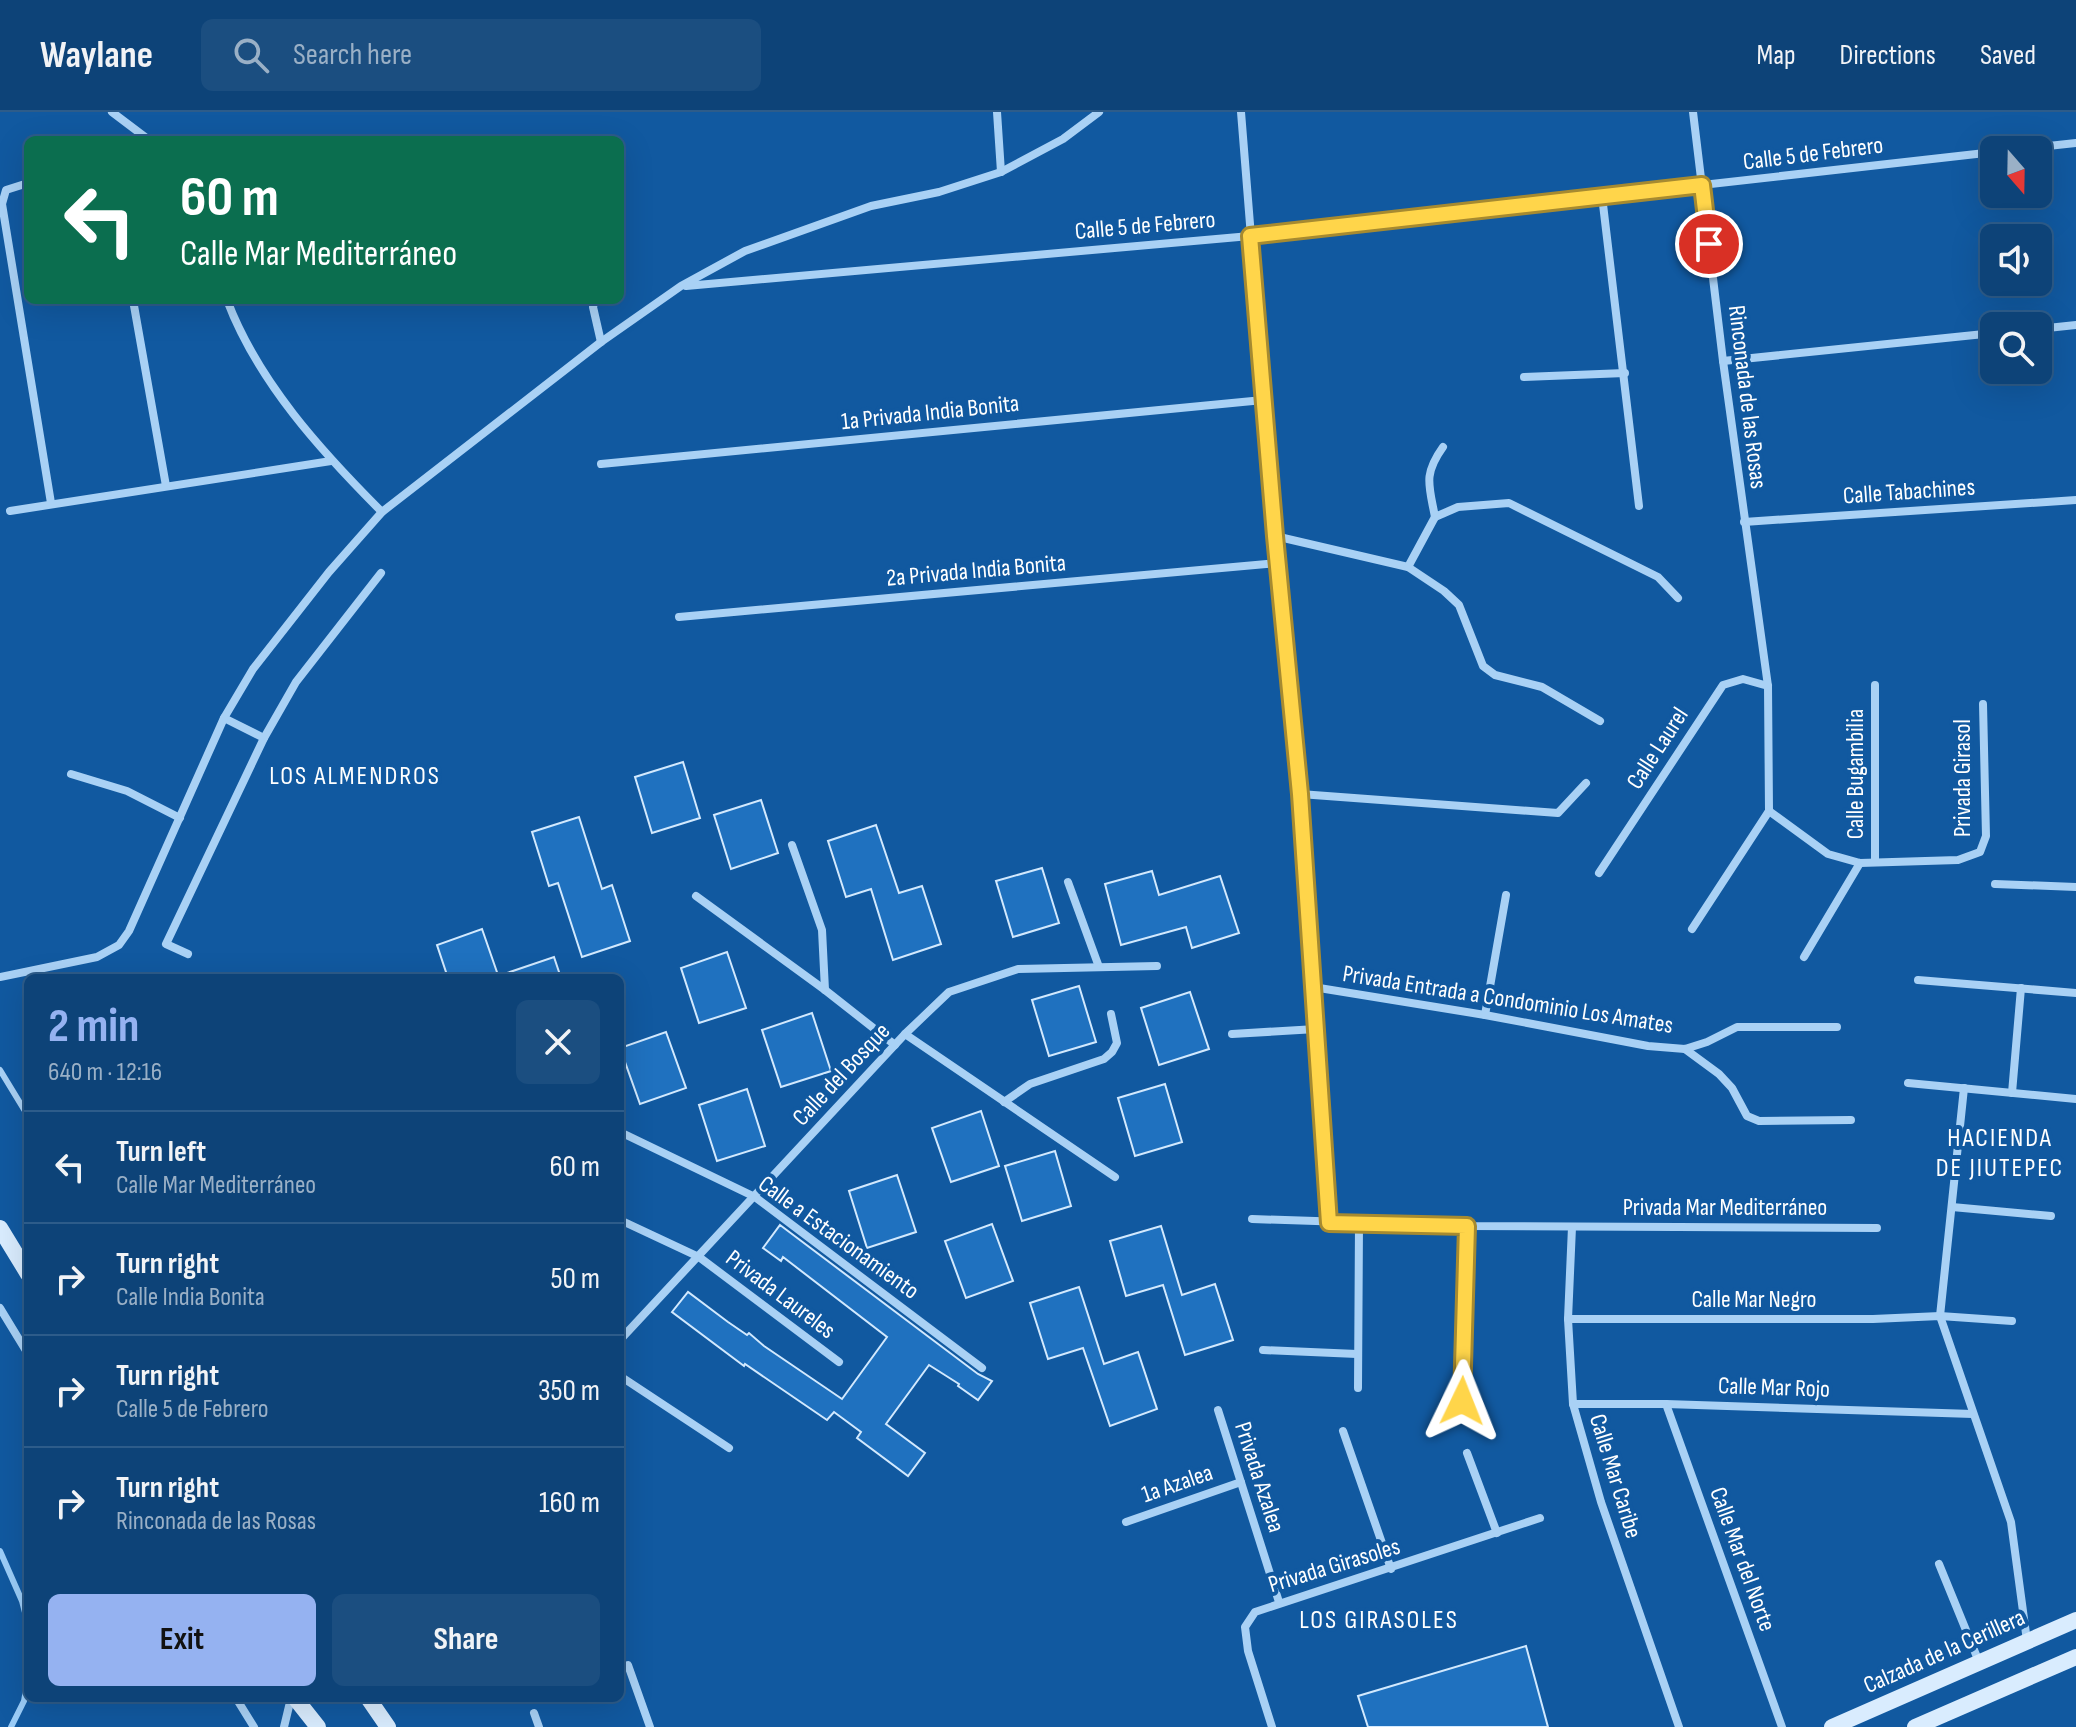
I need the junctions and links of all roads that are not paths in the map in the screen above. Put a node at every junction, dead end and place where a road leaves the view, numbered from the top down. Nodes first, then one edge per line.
1 (112, 112) edge
2 (997, 112) edge
3 (1099, 112) edge
4 (1241, 112) edge
5 (1693, 112) edge
6 (144, 136) edge
7 (2076, 143) edge
8 (2052, 146) edge
9 (1980, 154) edge
10 (1001, 172) junction
11 (24, 184) edge
12 (1702, 185) junction
13 (1602, 196) junction
14 (1250, 236) junction
15 (681, 286) junction
16 (134, 304) edge
17 (228, 304) edge
18 (594, 304) edge
19 (2076, 325) edge
20 (2052, 328) edge
21 (1980, 334) edge
22 (601, 342) junction
23 (1723, 361) junction
24 (1625, 373) junction
25 (1524, 377) dead end
26 (1263, 400) junction
27 (1443, 447) dead end
28 (331, 461) junction
29 (601, 464) dead end
30 (166, 486) junction
31 (2076, 500) edge
32 (51, 503) junction
33 (1639, 506) dead end
34 (10, 511) dead end
35 (382, 512) junction
36 (1435, 517) junction
37 (1744, 522) junction
38 (1275, 536) junction
39 (1277, 563) junction
40 (1408, 567) junction
41 (381, 573) dead end
42 (1678, 598) dead end
43 (679, 617) dead end
44 (1875, 685) dead end
45 (1768, 686) junction
46 (1983, 704) dead end
47 (224, 718) junction
48 (1600, 721) dead end
49 (264, 738) junction
50 (71, 774) dead end
51 (1586, 783) dead end
52 (1300, 794) junction
53 (1769, 811) junction
54 (180, 818) junction
55 (792, 845) dead end
56 (1875, 862) junction
57 (1860, 863) junction
58 (1599, 873) dead end
59 (1068, 882) dead end
60 (1995, 884) dead end
61 (2076, 887) edge
62 (1506, 895) dead end
63 (696, 896) dead end
64 (1692, 929) dead end
65 (188, 954) dead end
66 (1804, 957) dead end
67 (1157, 966) dead end
68 (1099, 967) junction
69 (0, 977) edge
70 (1918, 980) dead end
71 (1313, 987) junction
72 (2021, 988) junction
73 (825, 990) junction
74 (2076, 993) edge
75 (1111, 1014) dead end
76 (1485, 1015) junction
77 (1837, 1027) dead end
78 (1316, 1029) junction
79 (905, 1034) junction
80 (1232, 1034) dead end
81 (895, 1045) junction
82 (1685, 1049) junction
83 (0, 1070) edge
84 (1908, 1083) dead end
85 (1964, 1088) junction
86 (2012, 1093) junction
87 (2076, 1099) edge
88 (1004, 1102) junction
89 (24, 1109) edge
90 (1851, 1120) dead end
91 (624, 1134) edge
92 (1115, 1177) dead end
93 (755, 1197) junction
94 (1952, 1207) junction
95 (2051, 1216) dead end
96 (1252, 1219) dead end
97 (624, 1222) edge
98 (1329, 1223) junction
99 (1359, 1224) junction
100 (1467, 1226) junction
101 (1572, 1227) junction
102 (0, 1228) edge
103 (1877, 1228) dead end
104 (699, 1257) junction
105 (24, 1267) edge
106 (0, 1308) edge
107 (1940, 1316) junction
108 (1568, 1319) junction
109 (2012, 1321) dead end
110 (624, 1336) edge
111 (24, 1347) edge
112 (1263, 1350) dead end
113 (1357, 1354) junction
114 (839, 1362) dead end
115 (982, 1368) dead end
116 (624, 1379) edge
117 (1358, 1388) dead end
118 (1462, 1401) dead end
119 (1573, 1404) junction
120 (1666, 1404) junction
121 (1218, 1410) dead end
122 (1973, 1414) junction
123 (1343, 1431) dead end
124 (729, 1448) dead end
125 (1467, 1453) dead end
126 (1241, 1482) junction
127 (1540, 1518) dead end
128 (1126, 1522) dead end
129 (1497, 1533) junction
130 (1939, 1564) dead end
131 (1391, 1569) junction
132 (1279, 1602) junction
133 (2076, 1620) edge
134 (2027, 1641) junction
135 (2076, 1657) edge
136 (1979, 1662) junction
137 (628, 1665) dead end
138 (238, 1702) edge
139 (292, 1702) edge
140 (296, 1702) edge
141 (371, 1702) edge
142 (534, 1713) dead end
143 (254, 1727) edge
144 (284, 1727) edge
145 (318, 1727) edge
146 (388, 1727) edge
147 (539, 1727) edge
148 (650, 1727) edge
149 (1272, 1727) edge
150 (1679, 1727) edge
151 (1782, 1727) edge
152 (1832, 1727) edge
153 (1915, 1727) edge

1 - 6 street
2 - 10 street
3 - 10 street
4 - 14 street
5 - 12 street, Rinconada de las Rosas
7 - 8 street
9 - 12 street, Calle 5 de Febrero
10 - 15 street
11 - 32 street
12 - 13 street, Calle 5 de Febrero
12 - 23 street, Rinconada de las Rosas
13 - 14 street, Calle 5 de Febrero
13 - 24 street
14 - 15 street, Calle 5 de Febrero
14 - 26 street
15 - 22 street
16 - 30 street
17 - 28 street
18 - 22 street
19 - 20 street
21 - 23 street
22 - 35 street
23 - 37 street, Rinconada de las Rosas
24 - 25 street
24 - 33 street
26 - 29 street, 1a Privada India Bonita
26 - 38 street
27 - 36 street
28 - 30 street
28 - 35 street
30 - 32 street
31 - 37 street, Calle Tabachines
32 - 34 street
35 - 47 street
36 - 40 street
36 - 42 street
37 - 45 street, Rinconada de las Rosas
38 - 39 street
38 - 40 street
39 - 43 street, 2a Privada India Bonita
39 - 52 street
40 - 48 street
41 - 49 street
44 - 56 street, Calle Bugambilia
45 - 53 street, Rinconada de las Rosas
45 - 58 street, Calle Laurel
46 - 56 street, Privada Girasol
47 - 49 street
47 - 54 street
49 - 65 street
50 - 54 street
51 - 52 street
52 - 71 street
53 - 57 street
53 - 64 street
54 - 69 street
55 - 73 street
56 - 57 street
57 - 66 street, Calle Bugambilia
59 - 68 street
60 - 61 street
62 - 76 street
63 - 73 street
67 - 68 street, Calle del Bosque
68 - 79 street, Calle del Bosque
70 - 72 street
71 - 76 street, Privada Entrada a Condominio Los Amates
71 - 78 street
72 - 74 street
72 - 86 street
73 - 81 street
75 - 88 street
76 - 82 street, Privada Entrada a Condominio Los Amates
77 - 82 street, Privada Entrada a Condominio Los Amates
78 - 80 street
78 - 98 street
79 - 81 street, Calle del Bosque
79 - 88 street
81 - 93 street, Calle del Bosque
82 - 90 street
83 - 89 lane
84 - 85 street
85 - 86 street
85 - 94 street
86 - 87 street
88 - 92 street
91 - 93 street, Calle a Estacionamiento
93 - 104 street, Calle del Bosque
93 - 115 street, Calle a Estacionamiento
94 - 95 street
94 - 107 street
96 - 98 street
97 - 104 street, Privada Laureles
98 - 99 street, Privada Mar Mediterráneo
99 - 100 street, Privada Mar Mediterráneo
99 - 113 street
100 - 101 street, Privada Mar Mediterráneo
100 - 118 street
101 - 103 street, Privada Mar Mediterráneo
101 - 108 street, Calle Mar Caribe
102 - 105 street
104 - 110 street, Calle del Bosque
104 - 114 street, Privada Laureles
106 - 111 street
107 - 108 street, Calle Mar Negro
107 - 109 street, Calle Mar Negro
107 - 122 street
108 - 119 street, Calle Mar Caribe
112 - 113 street
113 - 117 street
116 - 124 street
119 - 120 street, Calle Mar Rojo
119 - 150 street, Calle Mar Caribe
120 - 122 street, Calle Mar Rojo
120 - 151 street, Calle Mar del Norte
121 - 126 street, Privada Azalea
122 - 134 street
123 - 131 street
125 - 129 street
126 - 128 street, 1a Azalea
126 - 132 street, Privada Azalea
127 - 129 street, Privada Girasoles
129 - 131 street, Privada Girasoles
130 - 136 street
131 - 132 street, Privada Girasoles
132 - 149 street, Privada Girasoles
133 - 134 street, Calzada de la Cerillera
134 - 136 street, Calzada de la Cerillera
135 - 153 street
136 - 152 street, Calzada de la Cerillera
137 - 148 street
138 - 143 street
139 - 144 street
140 - 145 street
141 - 146 street
142 - 147 street

